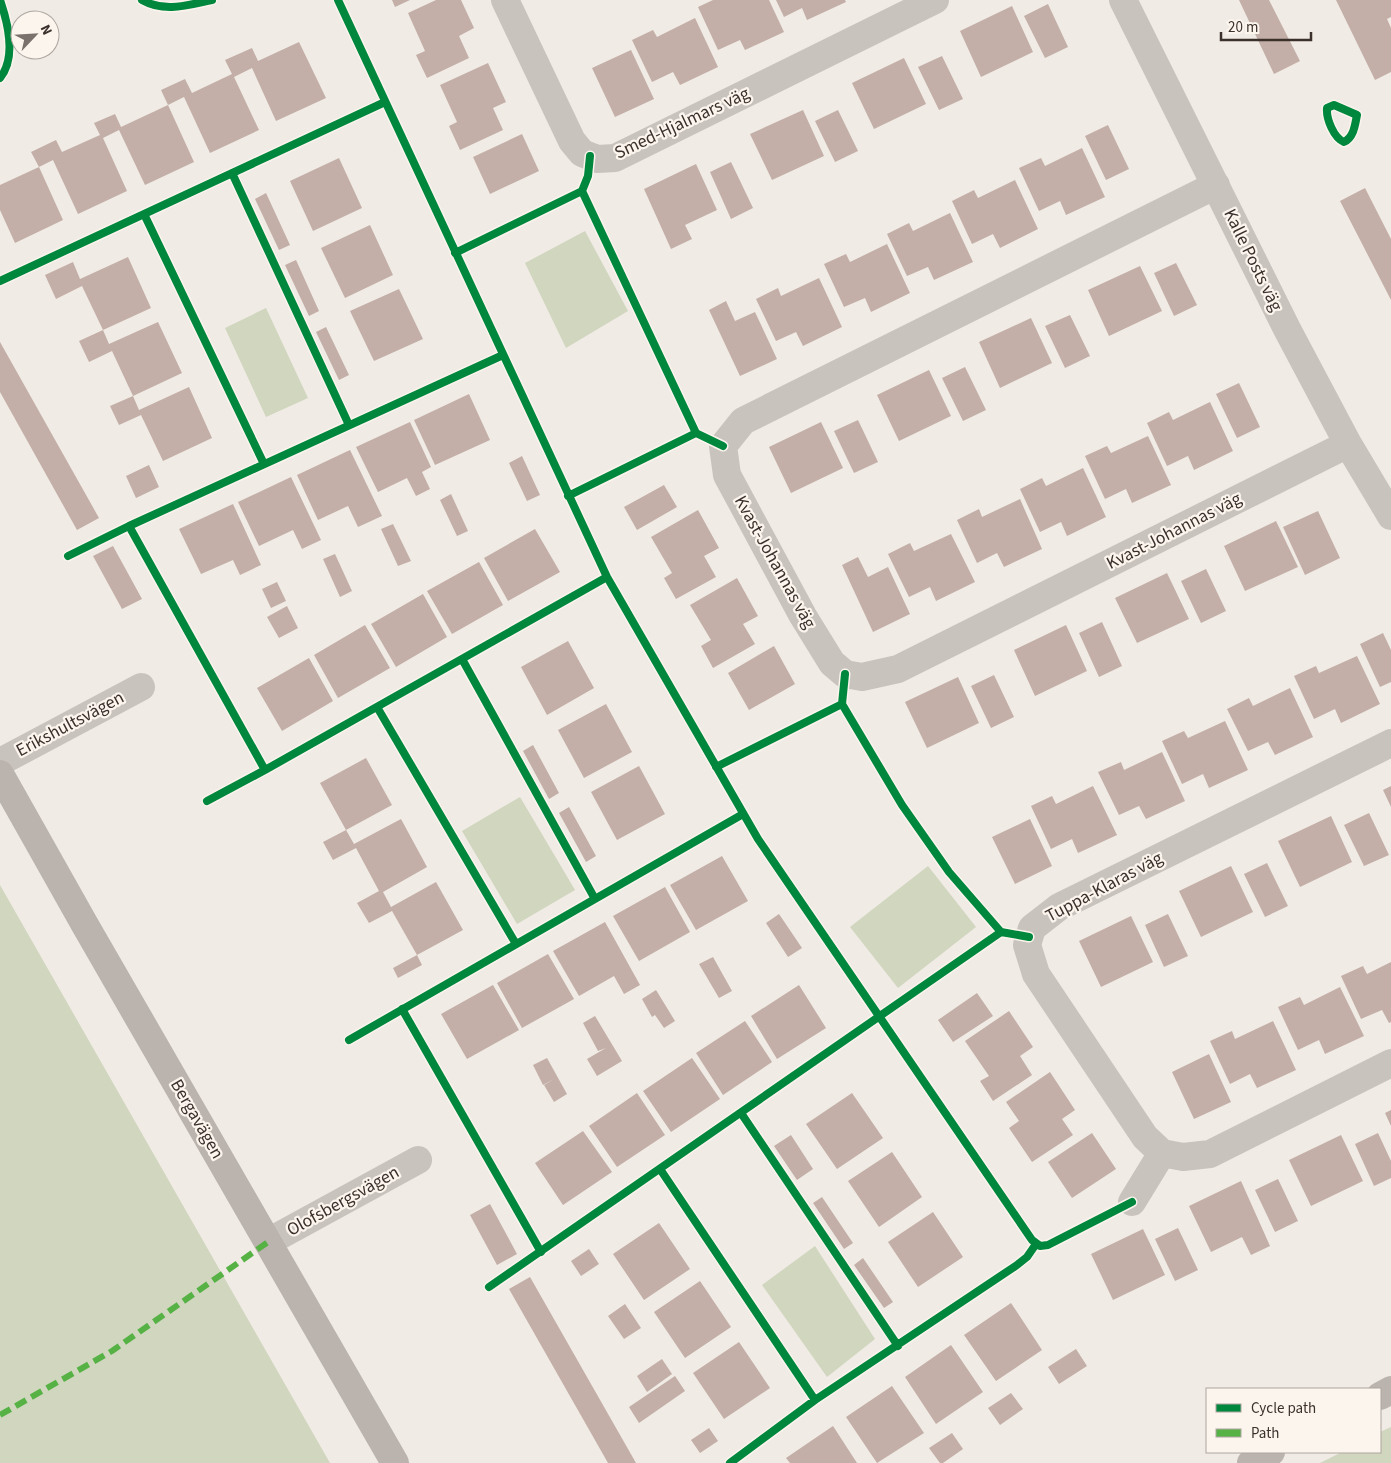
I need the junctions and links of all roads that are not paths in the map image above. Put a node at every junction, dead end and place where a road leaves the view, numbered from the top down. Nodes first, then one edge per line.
1 (505, 0) edge
2 (935, 0) edge
3 (1123, 0) edge
4 (1216, 185) junction
5 (1348, 444) junction
6 (1391, 516) edge
7 (141, 687) dead end
8 (1391, 743) edge
9 (0, 762) edge
10 (0, 774) edge
11 (1391, 1063) edge
12 (1162, 1153) junction
13 (418, 1160) dead end
14 (1132, 1202) dead end
15 (268, 1242) junction
16 (1269, 1453) edge
17 (395, 1463) edge
18 (1252, 1463) edge

1 - 2 street, Smed-Hjalmars väg
3 - 4 street, Kalle Posts väg
4 - 5 street, Kalle Posts väg
4 - 5 street, Kvast-Johannas väg
5 - 6 street, Kalle Posts väg
7 - 9 street, Erikshultsvägen
8 - 12 street, Tuppa-Klaras väg
10 - 15 street, Bergavägen
11 - 12 street
12 - 14 street
13 - 15 street, Olofsbergsvägen
15 - 17 street, Bergavägen
16 - 18 street

